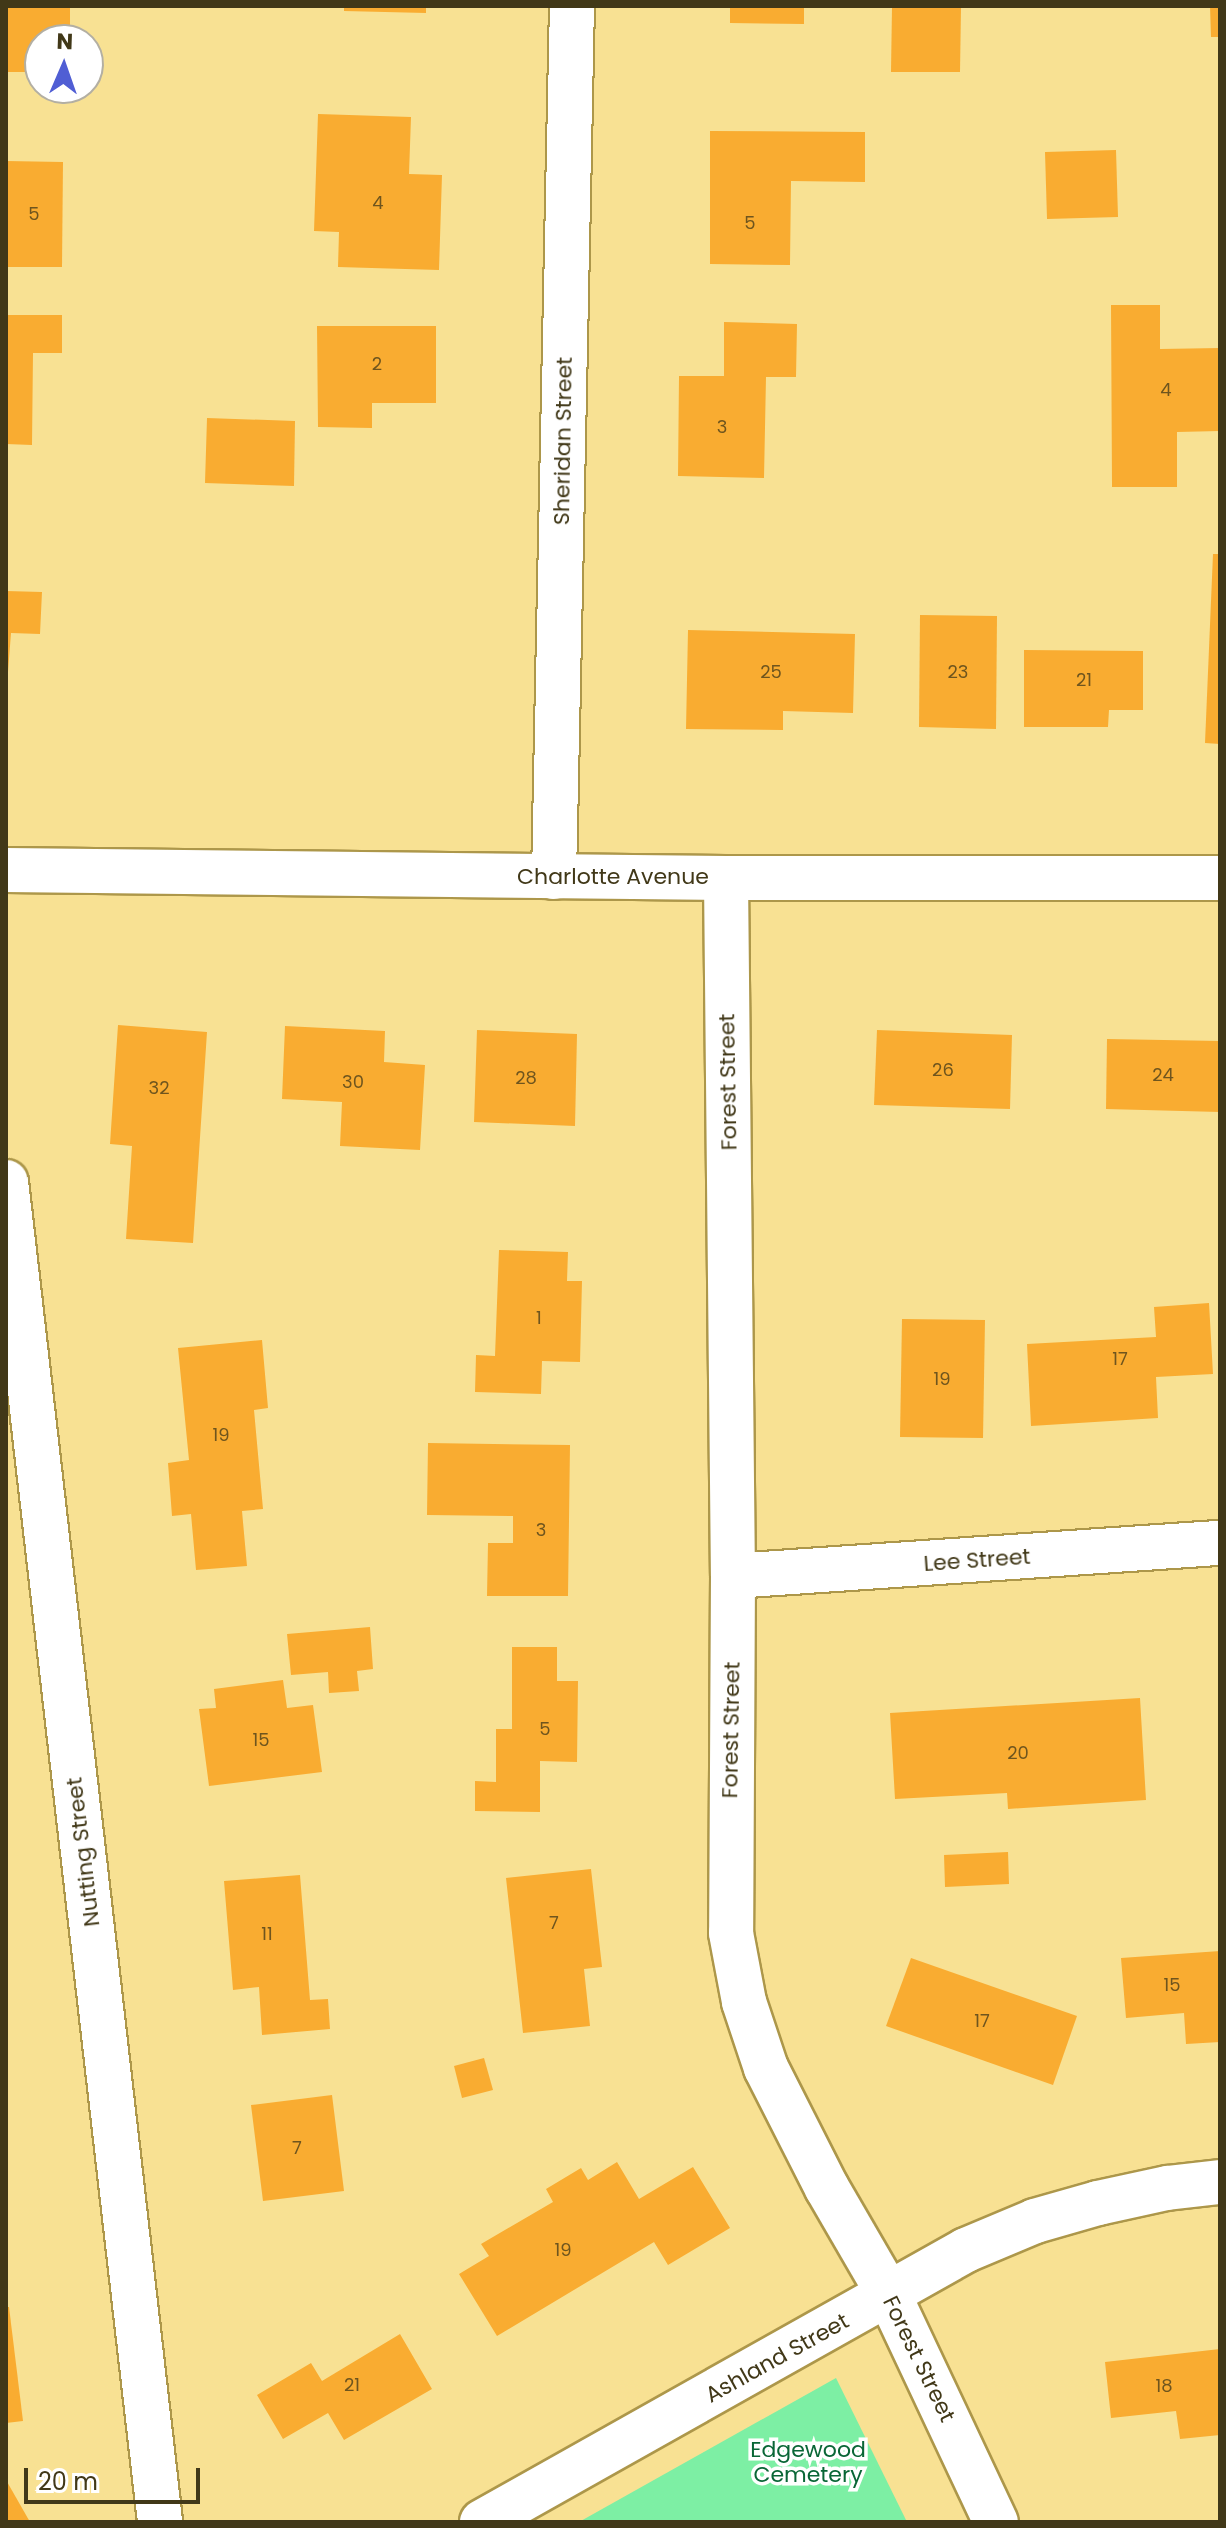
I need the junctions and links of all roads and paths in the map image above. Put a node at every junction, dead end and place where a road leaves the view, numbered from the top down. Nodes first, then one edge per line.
1 (572, 6) edge
2 (6, 870) edge
3 (554, 877) junction
4 (726, 878) junction
5 (1220, 878) edge
6 (6, 1182) edge
7 (1220, 1543) edge
8 (733, 1576) junction
9 (1220, 2182) edge
10 (889, 2295) junction
11 (160, 2522) edge
12 (482, 2522) edge
13 (996, 2522) edge

1 - 3 street, Sheridan Street
2 - 3 street, Charlotte Avenue
3 - 4 street, Charlotte Avenue
4 - 5 street, Charlotte Avenue
4 - 8 street, Forest Street
6 - 11 street, Nutting Street
7 - 8 street, Lee Street
8 - 10 street, Forest Street
9 - 10 street, Ashland Street
10 - 12 street, Ashland Street
10 - 13 street, Forest Street

